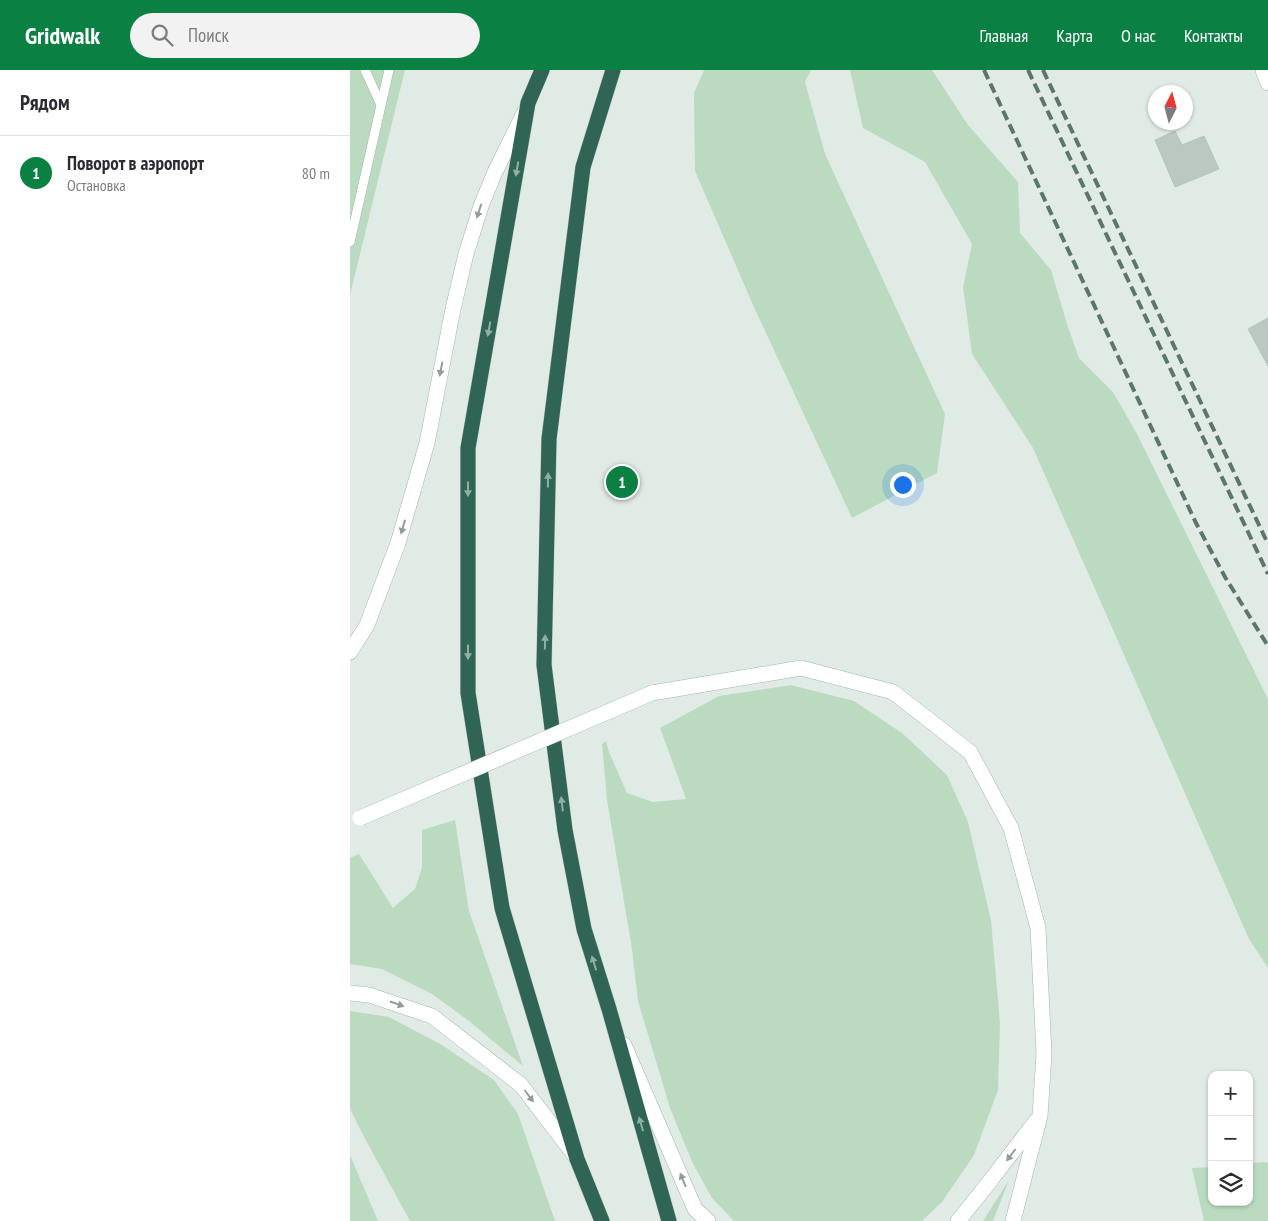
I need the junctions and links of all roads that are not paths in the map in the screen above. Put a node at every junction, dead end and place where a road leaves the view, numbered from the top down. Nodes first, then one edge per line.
1 (365, 70) edge
2 (389, 70) edge
3 (542, 70) edge
4 (612, 70) edge
5 (1263, 70) edge
6 (1268, 83) edge
7 (528, 103) junction
8 (381, 105) junction
9 (350, 242) edge
10 (350, 652) edge
11 (355, 820) edge
12 (350, 993) edge
13 (609, 1009) junction
14 (1040, 1116) junction
15 (577, 1159) junction
16 (602, 1221) edge
17 (669, 1221) edge
18 (708, 1221) edge
19 (958, 1221) edge
20 (1013, 1221) edge

1 - 8 lane
2 - 8 lane
3 - 7 highway
13 -> 4 highway
5 - 6 main road
7 -> 10 main road
7 -> 15 highway
8 - 9 lane
11 - 14 main road, bridge
12 -> 15 main road
17 -> 13 highway
18 -> 13 main road
14 -> 19 main road
14 - 20 main road
15 - 16 highway

